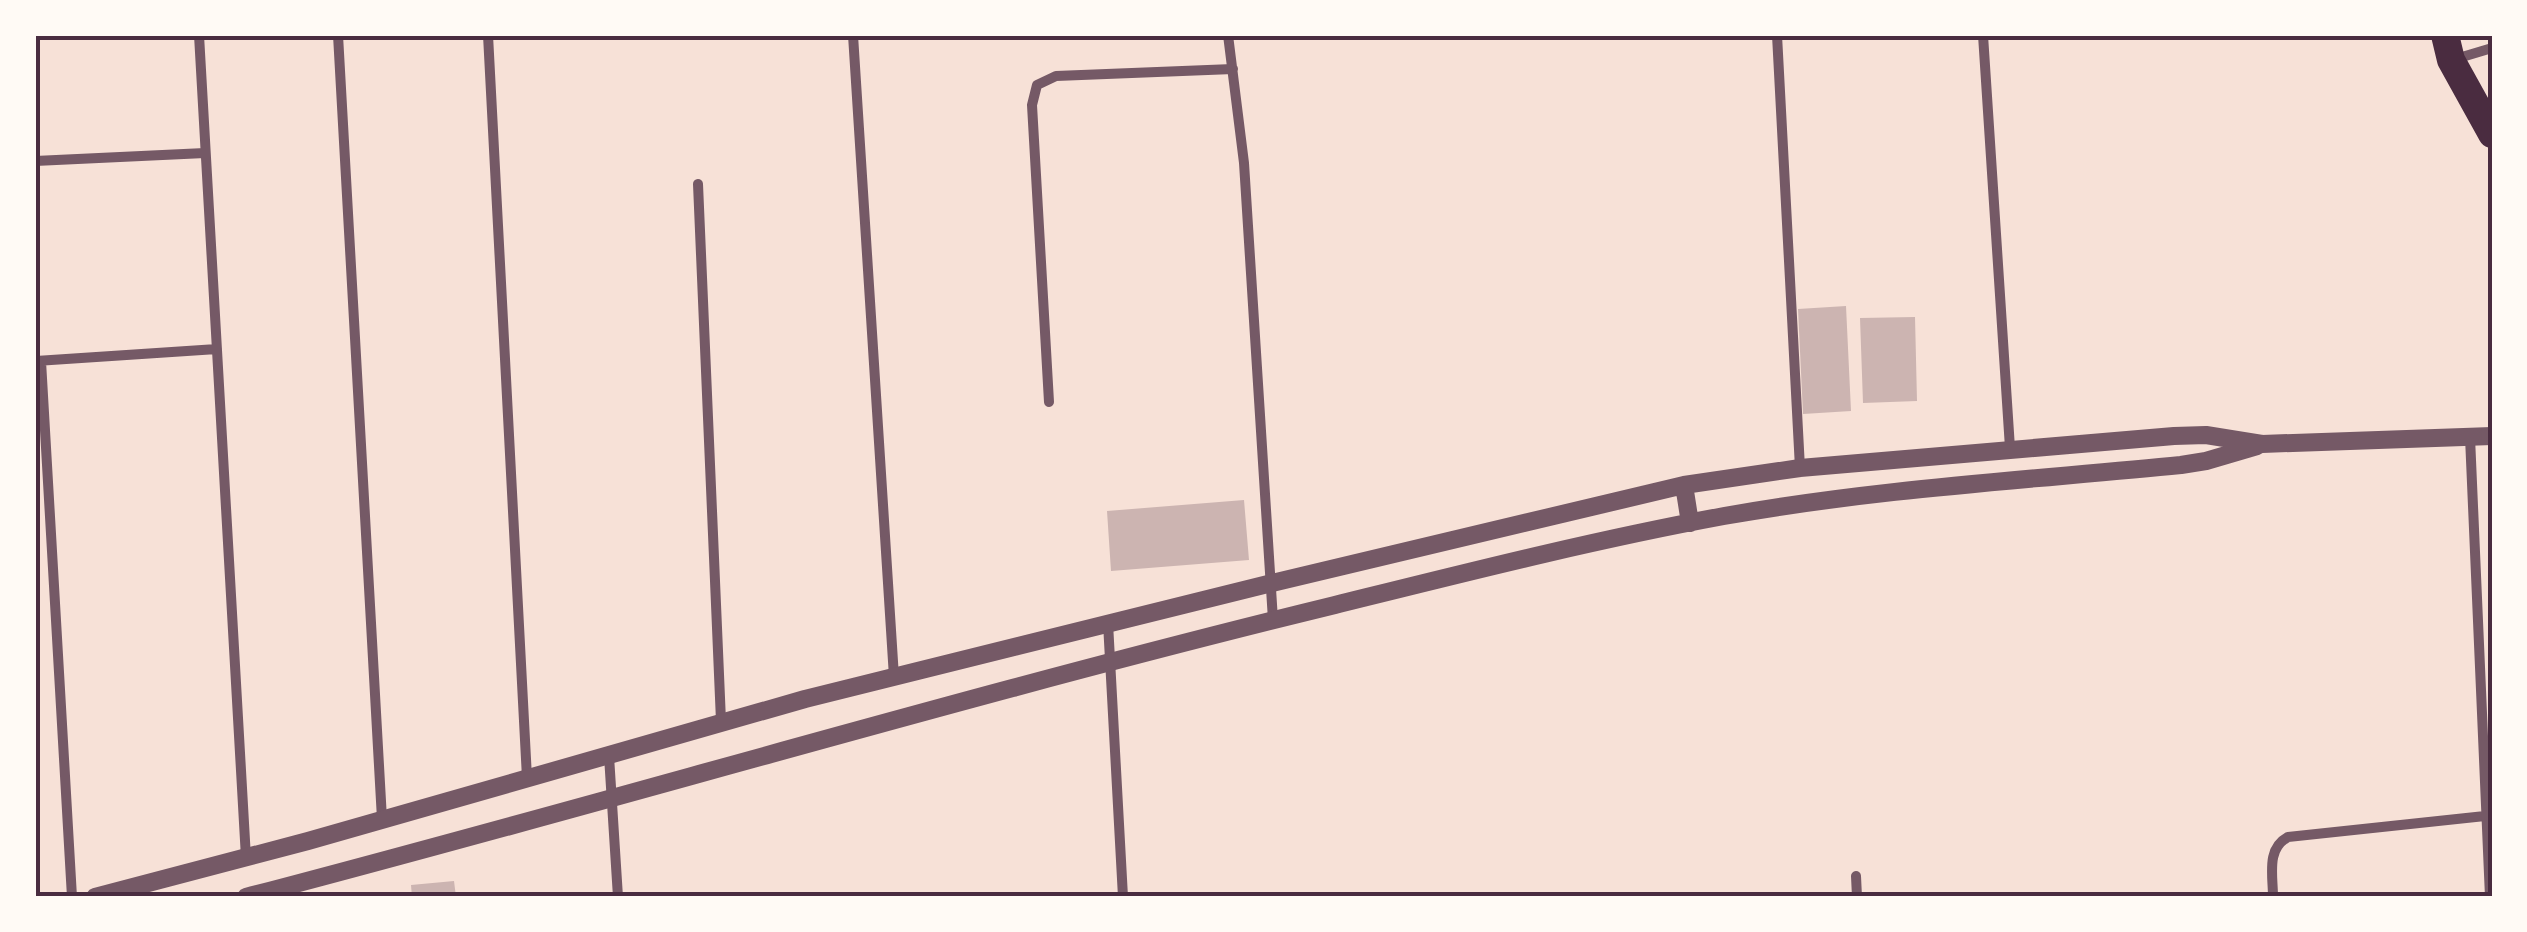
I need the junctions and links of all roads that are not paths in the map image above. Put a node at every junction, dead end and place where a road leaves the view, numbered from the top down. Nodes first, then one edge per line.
1 (198, 35) edge
2 (338, 35) edge
3 (488, 35) edge
4 (853, 35) edge
5 (1228, 35) edge
6 (1777, 35) edge
7 (1984, 35) edge
8 (2448, 47) edge
9 (2492, 48) edge
10 (1233, 69) junction
11 (2492, 134) edge
12 (205, 153) junction
13 (35, 161) edge
14 (698, 184) dead end
15 (217, 348) junction
16 (38, 361) edge
17 (1048, 402) dead end
18 (2492, 436) edge
19 (2470, 437) junction
20 (2262, 444) junction
21 (2010, 448) junction
22 (1800, 468) junction
23 (1684, 486) junction
24 (1690, 524) junction
25 (1272, 583) junction
26 (1273, 620) junction
27 (1108, 624) junction
28 (1110, 661) junction
29 (894, 678) junction
30 (721, 721) junction
31 (610, 756) junction
32 (527, 778) junction
33 (612, 799) junction
34 (2485, 816) junction
35 (382, 819) junction
36 (246, 858) junction
37 (1856, 876) dead end
38 (72, 897) edge
39 (95, 897) edge
40 (246, 897) edge
41 (618, 897) edge
42 (1123, 897) edge
43 (1857, 897) edge
44 (2274, 897) edge
45 (2490, 897) edge

1 - 12 street
2 - 35 street
3 - 32 street
4 - 29 street
5 - 10 street
6 - 22 street
7 - 21 street
8 - 9 street
8 - 11 highway
10 - 17 street
10 - 25 street
12 - 13 street
12 - 15 street
14 - 30 street
15 - 16 street
15 - 36 street
16 - 38 street
18 - 19 street
19 - 20 street
19 - 34 street
20 - 21 street
20 - 24 street
21 - 22 street
22 - 23 street
23 - 24 street
23 - 25 street
24 - 26 street
25 - 26 street
25 - 27 street
26 - 28 street
27 - 28 street
27 - 29 street
28 - 33 street
28 - 42 street
29 - 30 street
30 - 31 street
31 - 32 street
31 - 33 street
32 - 35 street
33 - 40 street
33 - 41 street
34 - 44 street
34 - 45 street
35 - 36 street
36 - 39 street
37 - 43 street

